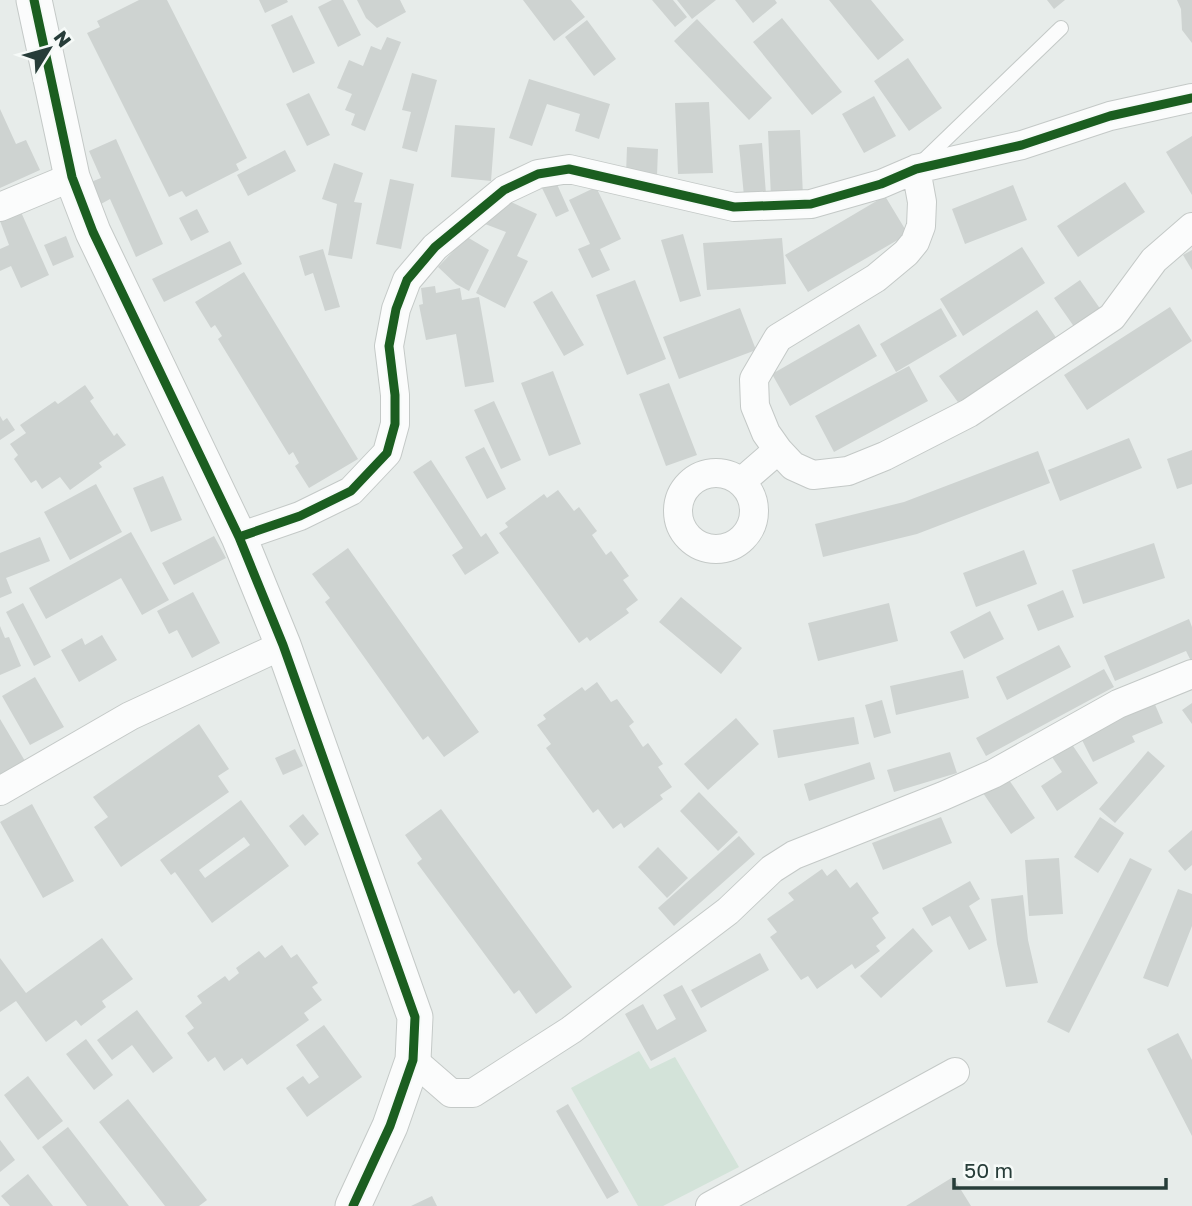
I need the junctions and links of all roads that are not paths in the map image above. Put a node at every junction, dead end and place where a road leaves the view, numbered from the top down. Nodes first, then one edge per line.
1 (34, 0) edge
2 (1061, 28) dead end
3 (1192, 98) edge
4 (916, 169) junction
5 (72, 177) junction
6 (0, 207) edge
7 (1192, 227) edge
8 (778, 450) junction
9 (741, 482) dead end
10 (239, 537) junction
11 (283, 645) junction
12 (1192, 674) edge
13 (0, 792) edge
14 (413, 1060) junction
15 (955, 1072) dead end
16 (353, 1206) edge
17 (710, 1206) edge

1 - 5 street
2 - 4 lane
3 - 4 street
4 - 8 street
4 - 10 street
5 - 6 street
5 - 10 street
7 - 8 street
8 - 9 street
10 - 11 street
11 - 13 street
11 - 14 street
12 - 14 street
14 - 16 street
15 - 17 street

